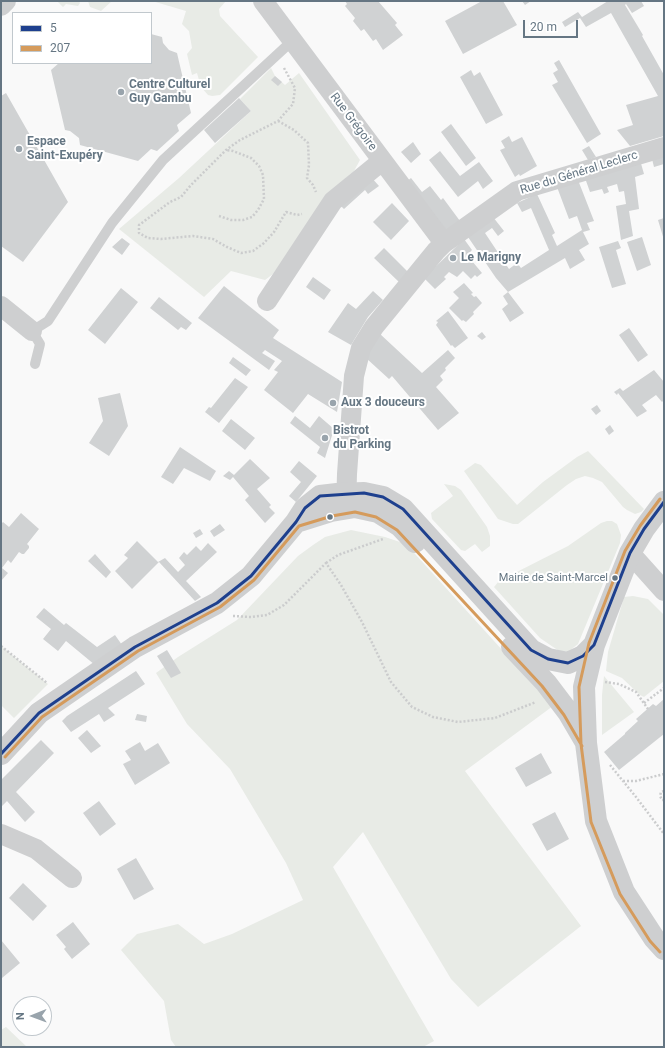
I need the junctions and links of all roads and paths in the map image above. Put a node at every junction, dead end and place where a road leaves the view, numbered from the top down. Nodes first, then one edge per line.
1 (6, 1) edge
2 (263, 1) edge
3 (1, 6) edge
4 (292, 41) junction
5 (277, 55) junction
6 (278, 121) junction
7 (664, 147) edge
8 (226, 150) junction
9 (382, 161) junction
10 (316, 197) dead end
11 (305, 213) dead end
12 (219, 216) dead end
13 (444, 243) junction
14 (266, 301) dead end
15 (1, 306) edge
16 (32, 331) junction
17 (35, 364) dead end
18 (346, 501) junction
19 (664, 502) edge
20 (406, 533) junction
21 (630, 552) junction
22 (326, 563) junction
23 (664, 591) edge
24 (232, 616) dead end
25 (594, 645) junction
26 (1, 646) edge
27 (585, 684) junction
28 (664, 688) edge
29 (550, 689) junction
30 (63, 697) junction
31 (644, 703) junction
32 (648, 709) dead end
33 (586, 743) junction
34 (1, 754) edge
35 (606, 760) dead end
36 (664, 774) edge
37 (623, 782) junction
38 (664, 791) edge
39 (664, 800) edge
40 (1, 834) edge
41 (664, 834) edge
42 (72, 878) dead end
43 (664, 949) edge

1 - 3 street
2 - 4 street, Rue Grégoire
4 - 5 lane
4 - 9 street, Rue Grégoire
5 - 6 path
5 - 16 lane
6 - 8 path
6 - 10 path
7 - 13 street, Rue du Général Leclerc
8 - 11 path
8 - 12 path
9 - 13 street, Rue Grégoire
9 - 14 street
13 - 18 street, Rue du Général Leclerc
15 - 16 street
16 - 17 lane
18 - 20 street
18 - 25 street
18 - 30 street
19 - 21 street
20 - 22 path
20 - 29 street
21 - 23 street
21 - 25 street
22 - 24 path
22 - 29 path
25 - 27 street
26 - 30 path
27 - 29 street
27 - 31 path
27 - 33 street
28 - 31 path
29 - 33 street
30 - 34 street
31 - 32 path
33 - 43 street
35 - 37 path
36 - 37 path
37 - 41 path
38 - 39 path
40 - 42 street

